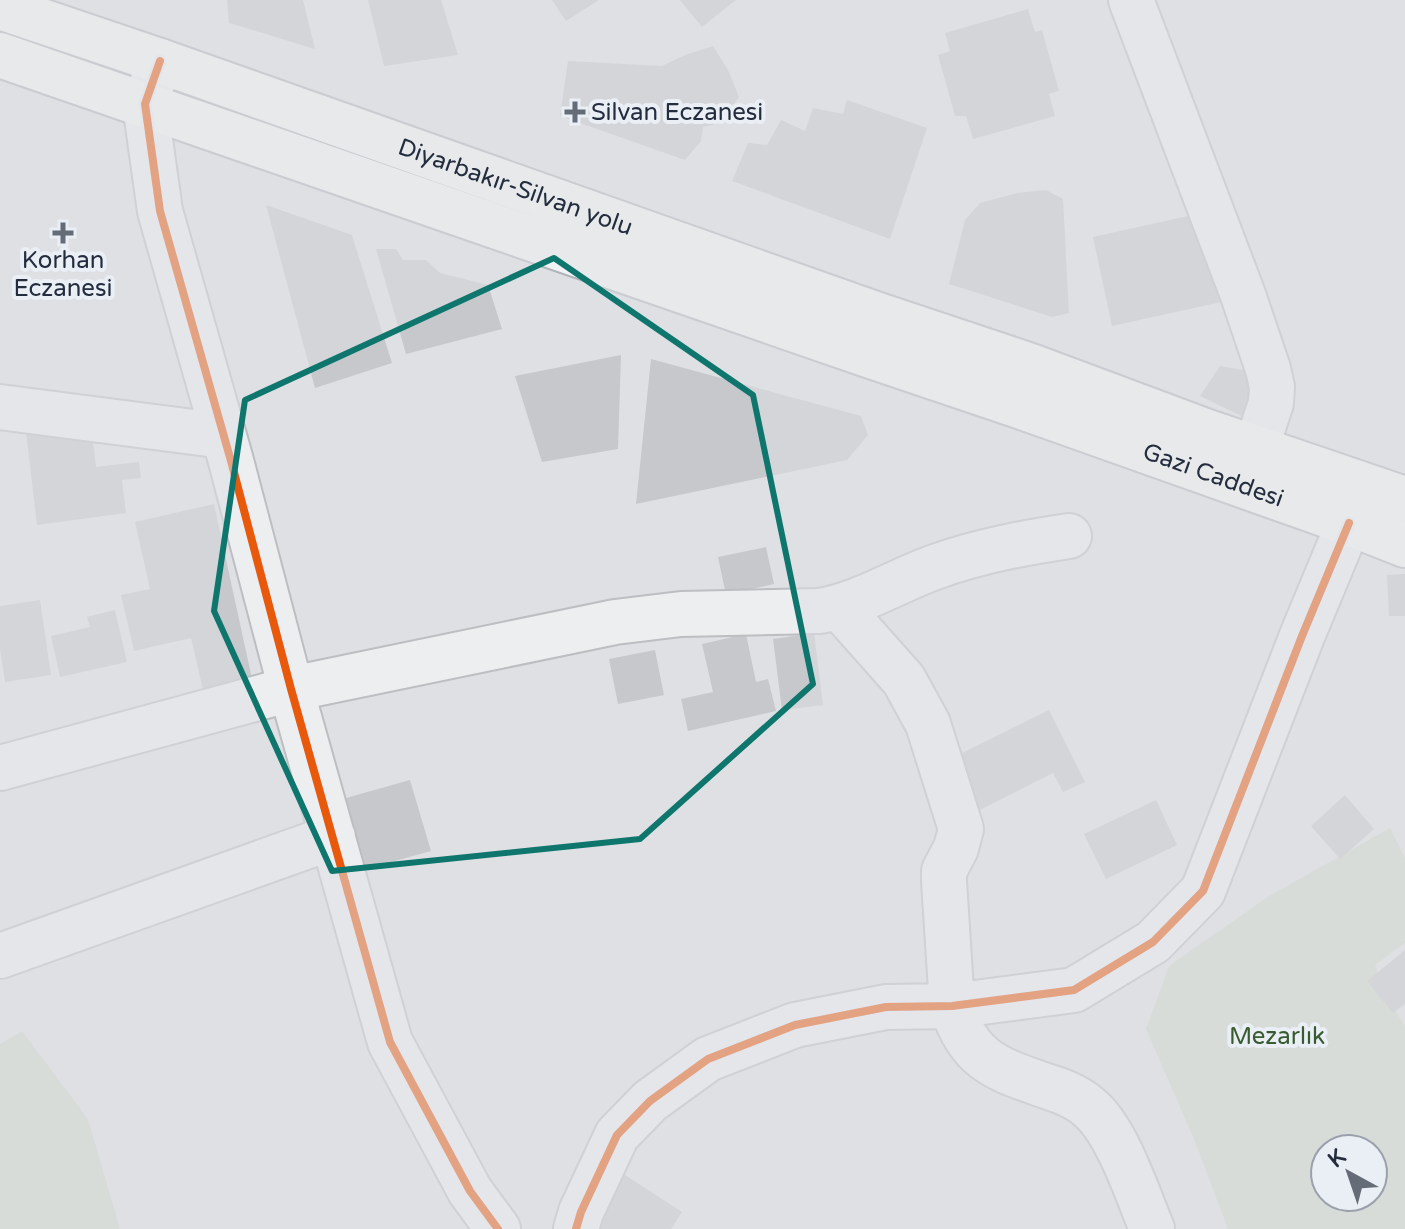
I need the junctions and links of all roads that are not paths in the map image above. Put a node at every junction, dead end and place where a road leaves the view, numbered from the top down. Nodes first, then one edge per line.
1 (1131, 0) edge
2 (0, 7) edge
3 (68, 15) edge
4 (0, 55) edge
5 (160, 61) junction
6 (145, 104) junction
7 (1027, 387) junction
8 (0, 407) edge
9 (224, 436) junction
10 (1256, 448) junction
11 (1405, 499) edge
12 (1349, 523) junction
13 (1069, 536) dead end
14 (1405, 545) edge
15 (840, 608) junction
16 (291, 689) junction
17 (0, 768) edge
18 (333, 837) junction
19 (0, 956) edge
20 (952, 1006) junction
21 (498, 1229) edge
22 (576, 1229) edge
23 (1152, 1229) edge

1 - 10 street
2 - 3 highway, Diyarbakır-Silvan yolu
3 - 5 highway, Diyarbakır-Silvan yolu
4 - 6 highway, Diyarbakır-Silvan yolu
5 - 6 street
5 - 7 highway, Diyarbakır-Silvan yolu
6 - 7 highway, Diyarbakır-Silvan yolu
6 - 9 street
7 - 10 highway, Gazi Caddesi
7 - 12 highway, Gazi Caddesi
8 - 9 street
9 - 16 street
10 - 11 highway, Gazi Caddesi
12 - 14 highway, Gazi Caddesi
12 - 20 street
13 - 15 street
15 - 16 street
15 - 20 street
16 - 17 street
16 - 18 street
18 - 19 street
18 - 21 street
20 - 22 street
20 - 23 street

